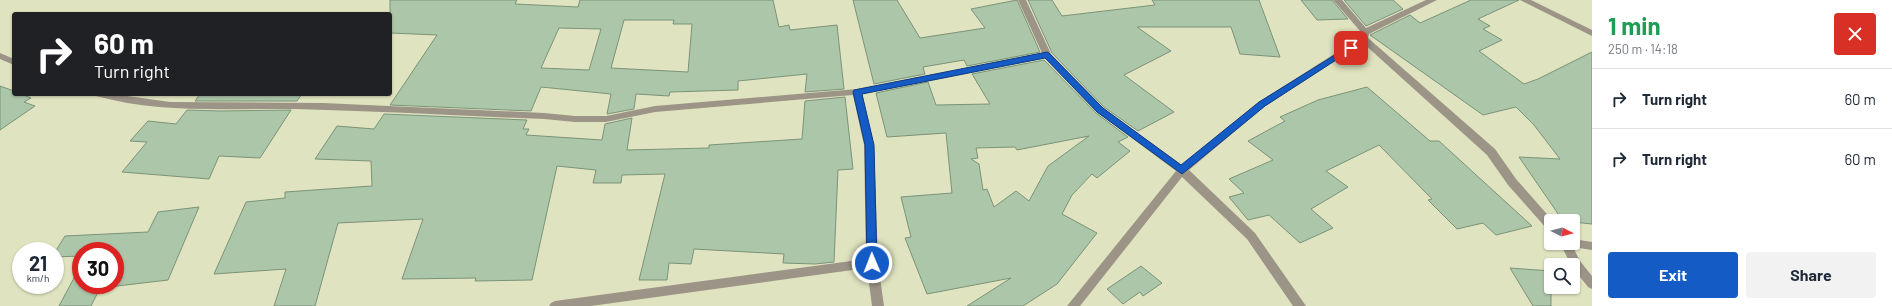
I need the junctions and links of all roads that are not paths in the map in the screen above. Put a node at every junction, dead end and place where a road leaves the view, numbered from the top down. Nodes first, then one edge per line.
1 (1022, 0) edge
2 (1337, 0) edge
3 (1433, 0) edge
4 (1524, 0) edge
5 (1592, 33) edge
6 (1364, 36) junction
7 (1047, 55) junction
8 (0, 56) edge
9 (12, 61) edge
10 (857, 92) junction
11 (105, 96) edge
12 (1182, 170) junction
13 (1544, 218) edge
14 (1580, 244) edge
15 (1592, 246) edge
16 (1569, 250) edge
17 (872, 263) junction
18 (1592, 284) edge
19 (555, 306) edge
20 (878, 306) edge
21 (1073, 306) edge
22 (1300, 306) edge

1 - 7 street
2 - 6 street
3 - 6 street
4 - 5 street
6 - 12 street
6 - 13 street
7 - 10 street
7 - 12 street
8 - 9 street
10 - 11 street
10 - 17 street
12 - 21 street
12 - 22 street
14 - 15 street
16 - 18 street
17 - 19 street
17 - 20 street

